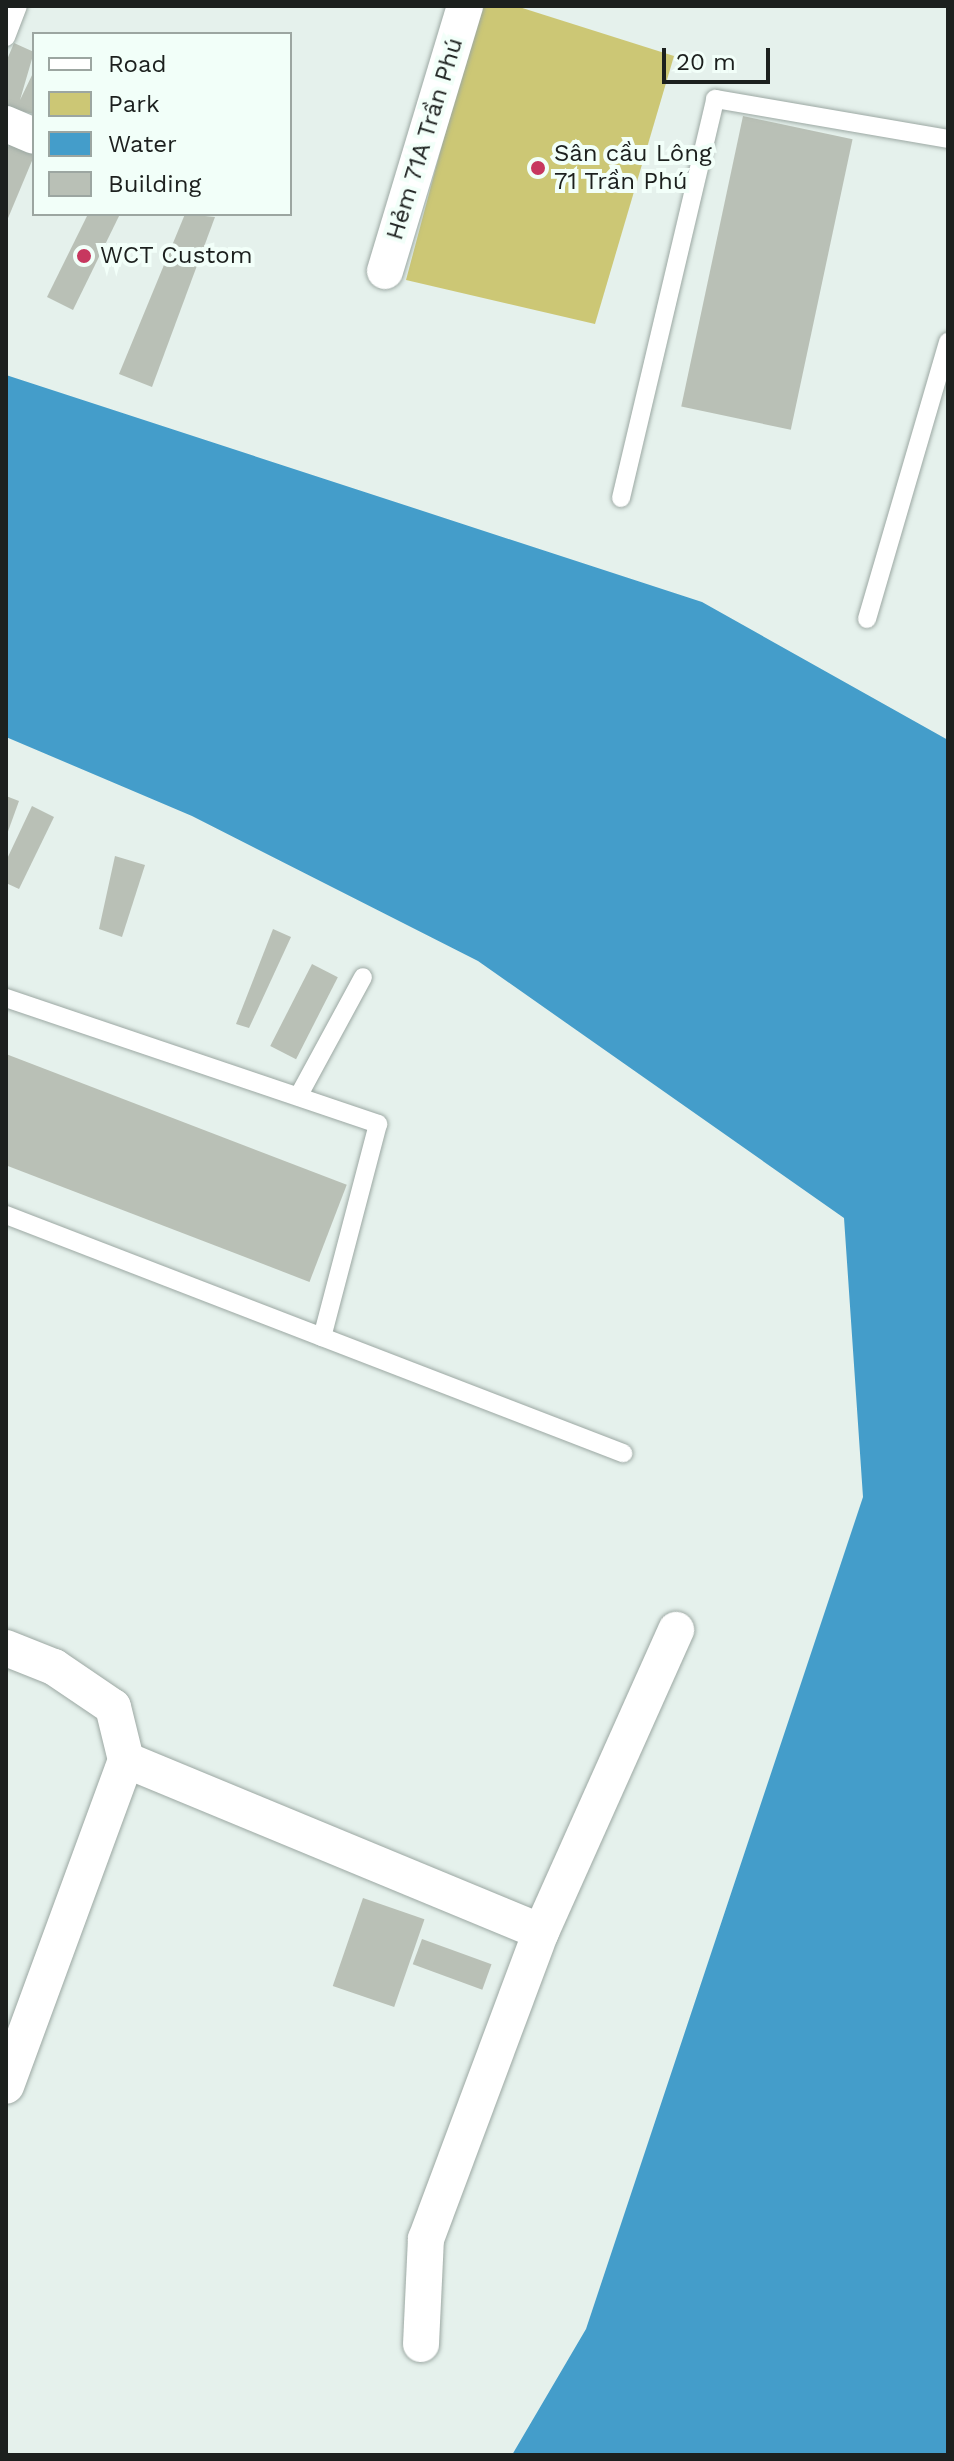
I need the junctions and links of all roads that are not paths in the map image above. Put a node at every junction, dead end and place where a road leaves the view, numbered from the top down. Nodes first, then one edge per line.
1 (18, 6) edge
2 (465, 6) edge
3 (6, 37) edge
4 (6, 124) edge
5 (32, 135) edge
6 (948, 139) edge
7 (385, 271) dead end
8 (948, 342) edge
9 (621, 498) dead end
10 (867, 619) dead end
11 (363, 977) dead end
12 (6, 998) edge
13 (299, 1095) junction
14 (6, 1215) edge
15 (322, 1337) junction
16 (623, 1453) dead end
17 (676, 1630) dead end
18 (6, 1648) edge
19 (126, 1760) junction
20 (541, 1932) junction
21 (6, 2086) edge
22 (421, 2344) dead end

1 - 3 lane
2 - 7 street, Hẻm 71A Trần Phú
4 - 5 street
6 - 9 lane
8 - 10 lane
11 - 13 lane
12 - 13 lane
13 - 15 lane
14 - 15 lane
15 - 16 lane
17 - 20 street
18 - 19 street
19 - 20 street
19 - 21 street
20 - 22 street

